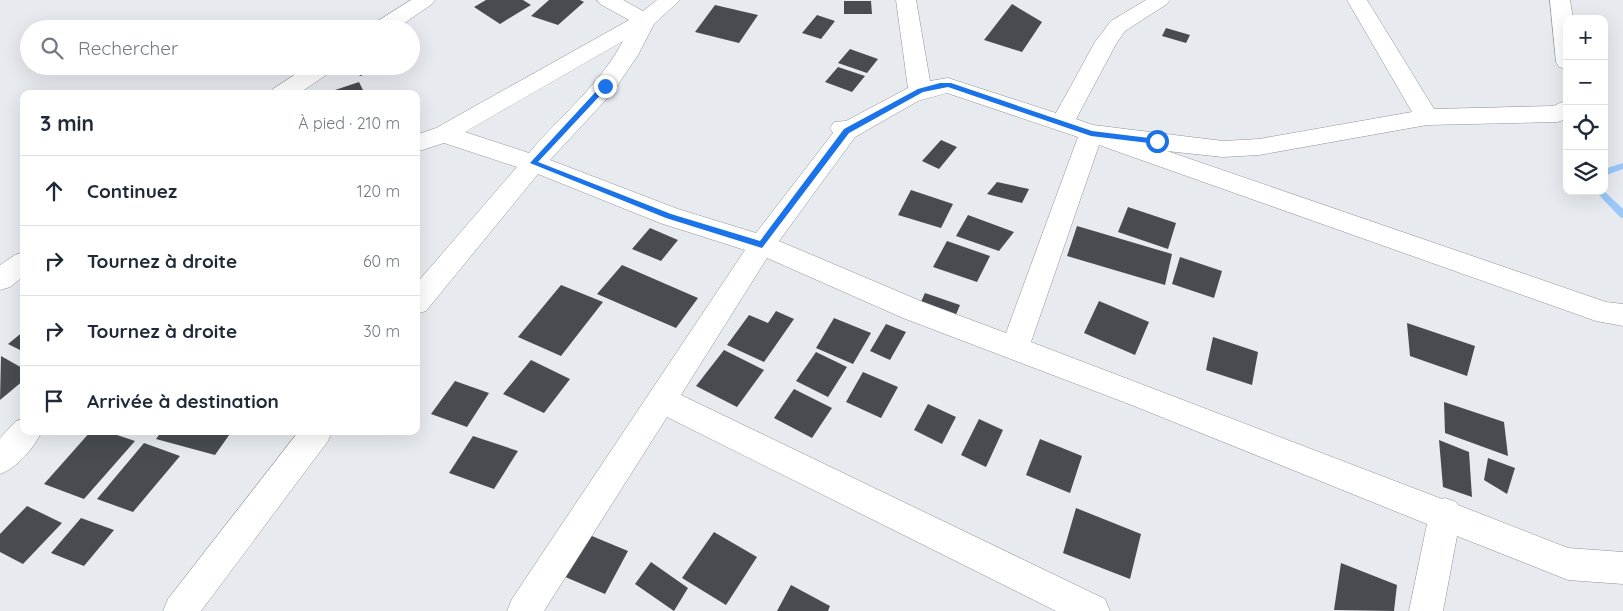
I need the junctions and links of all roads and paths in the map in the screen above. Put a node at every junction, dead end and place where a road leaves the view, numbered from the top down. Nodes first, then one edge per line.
1 (425, 0) edge
2 (607, 0) edge
3 (670, 0) edge
4 (906, 0) edge
5 (1160, 0) edge
6 (1357, 0) edge
7 (1560, 0) edge
8 (395, 20) edge
9 (645, 20) junction
10 (1567, 60) edge
11 (310, 75) edge
12 (287, 90) edge
13 (920, 91) junction
14 (1563, 110) edge
15 (1428, 117) junction
16 (1062, 123) junction
17 (1091, 133) junction
18 (444, 134) junction
19 (420, 143) edge
20 (533, 163) junction
21 (762, 245) junction
22 (428, 273) edge
23 (420, 292) edge
24 (1623, 315) edge
25 (1015, 348) junction
26 (662, 400) junction
27 (23, 435) edge
28 (313, 435) edge
29 (0, 460) edge
30 (1444, 513) junction
31 (1623, 568) edge
32 (180, 611) edge
33 (524, 611) edge
34 (1093, 611) edge
35 (1426, 611) edge

1 - 8 street
2 - 9 street
3 - 9 street
4 - 13 street
5 - 16 street
6 - 15 street
7 - 10 street
9 - 18 street
9 - 20 street
11 - 12 street
13 - 16 street
13 - 21 street
14 - 15 street
15 - 17 street
16 - 17 street
17 - 24 street
17 - 25 street
18 - 19 street
18 - 20 street
20 - 21 street
20 - 22 street
21 - 25 street
21 - 26 street
22 - 23 street
25 - 30 street
26 - 33 street
26 - 34 street
27 - 29 street
28 - 32 street
30 - 31 street
30 - 35 street

